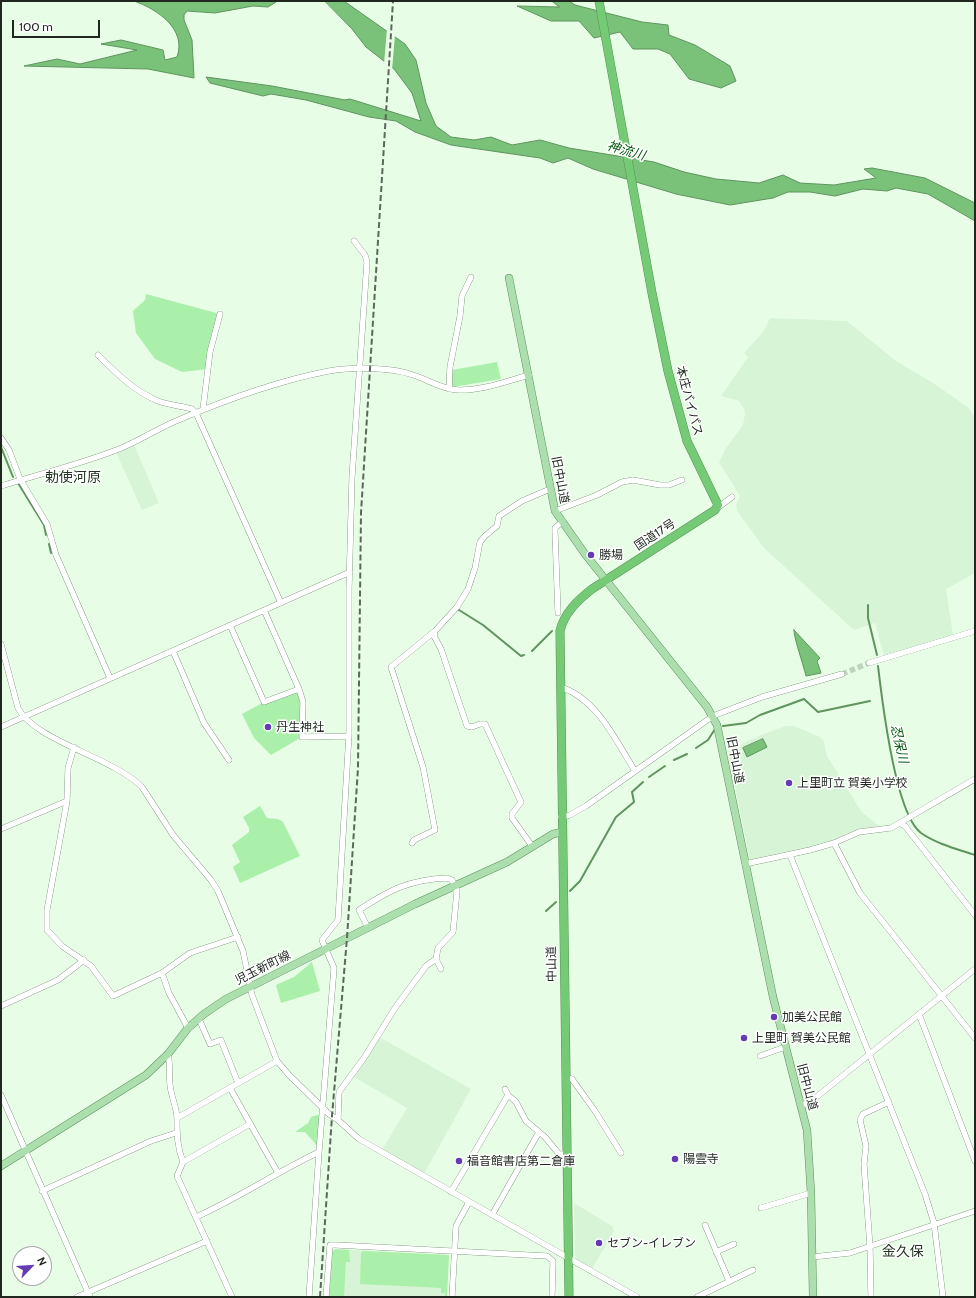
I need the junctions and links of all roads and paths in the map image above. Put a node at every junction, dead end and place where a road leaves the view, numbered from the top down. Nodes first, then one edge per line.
1 (600, 1) edge
2 (354, 242) dead end
3 (471, 277) dead end
4 (509, 278) dead end
5 (220, 314) dead end
6 (98, 355) dead end
7 (360, 369) junction
8 (529, 375) junction
9 (449, 389) junction
10 (203, 410) junction
11 (196, 413) junction
12 (1, 438) edge
13 (20, 479) junction
14 (682, 480) dead end
15 (1, 486) edge
16 (550, 489) junction
17 (732, 497) dead end
18 (715, 510) junction
19 (555, 511) junction
20 (563, 522) junction
21 (350, 572) junction
22 (607, 580) junction
23 (281, 602) junction
24 (264, 610) junction
25 (558, 613) dead end
26 (230, 625) junction
27 (435, 631) junction
28 (560, 631) joint
29 (975, 631) edge
30 (1, 644) edge
31 (173, 651) junction
32 (869, 663) tunnel mouth
33 (842, 674) tunnel mouth
34 (110, 678) junction
35 (560, 687) junction
36 (299, 689) junction
37 (713, 716) junction
38 (23, 717) junction
39 (1, 726) edge
40 (349, 736) junction
41 (74, 747) junction
42 (229, 760) dead end
43 (635, 771) junction
44 (975, 779) edge
45 (67, 801) junction
46 (561, 817) junction
47 (904, 822) junction
48 (1, 829) edge
49 (562, 832) junction
50 (412, 843) dead end
51 (834, 843) junction
52 (532, 846) junction
53 (790, 855) junction
54 (745, 864) junction
55 (455, 886) junction
56 (975, 915) edge
57 (368, 928) junction
58 (238, 937) junction
59 (326, 949) junction
60 (436, 959) junction
61 (84, 960) junction
62 (441, 968) dead end
63 (975, 969) edge
64 (162, 973) junction
65 (250, 987) junction
66 (942, 996) junction
67 (1, 1006) edge
68 (919, 1014) junction
69 (199, 1019) junction
70 (188, 1028) junction
71 (975, 1038) edge
72 (785, 1048) junction
73 (870, 1053) junction
74 (168, 1054) junction
75 (760, 1056) dead end
76 (278, 1061) junction
77 (565, 1078) junction
78 (238, 1083) junction
79 (230, 1088) junction
80 (1, 1095) edge
81 (889, 1102) junction
82 (801, 1106) junction
83 (322, 1107) junction
84 (177, 1118) junction
85 (338, 1120) junction
86 (250, 1124) junction
87 (540, 1132) junction
88 (176, 1133) junction
89 (25, 1150) junction
90 (319, 1152) junction
91 (621, 1153) dead end
92 (566, 1154) junction
93 (975, 1161) edge
94 (183, 1162) junction
95 (1, 1166) edge
96 (278, 1173) junction
97 (42, 1191) junction
98 (451, 1192) junction
99 (811, 1193) junction
100 (468, 1202) junction
101 (761, 1208) dead end
102 (975, 1211) edge
103 (492, 1215) junction
104 (196, 1217) junction
105 (934, 1223) junction
106 (705, 1225) dead end
107 (207, 1241) junction
108 (734, 1244) dead end
109 (870, 1247) junction
110 (555, 1251) junction
111 (454, 1252) junction
112 (716, 1252) junction
113 (812, 1257) junction
114 (568, 1258) junction
115 (550, 1259) junction
116 (753, 1270) dead end
117 (729, 1281) junction
118 (89, 1295) edge
119 (77, 1297) edge
120 (232, 1297) edge
121 (309, 1297) edge
122 (326, 1297) edge
123 (452, 1297) edge
124 (552, 1297) edge
125 (569, 1297) edge
126 (637, 1297) edge
127 (697, 1297) edge
128 (813, 1297) edge
129 (871, 1297) edge
130 (943, 1297) edge

1 - 18 highway, 本庄バイパス
2 - 7 street
3 - 9 street
4 - 8 main road, 旧中山道
5 - 10 street
6 - 11 street
7 - 9 street
7 - 10 street
7 - 21 street
8 - 9 street
8 - 16 main road, 旧中山道
10 - 11 street
11 - 13 street
11 - 23 street
12 - 13 street
13 - 15 street
13 - 34 street
14 - 19 street
16 - 19 main road, 旧中山道
16 - 27 street
17 - 18 street
18 - 22 highway, 国道17号
19 - 20 main road, 旧中山道
20 - 22 main road, 旧中山道
20 - 25 street
21 - 23 street
21 - 40 street
22 - 28 highway, 国道17号
22 - 37 main road, 旧中山道
23 - 24 street
24 - 26 street
24 - 36 street
26 - 31 street
26 - 36 street
27 - 50 street
27 - 52 street
28 - 35 highway, 中山道
29 - 32 street
30 - 38 street
31 - 34 street
31 - 42 street
33 - 37 street
34 - 38 street
35 - 43 street
35 - 46 highway, 中山道
36 - 40 street
37 - 43 street
37 - 54 main road, 旧中山道
38 - 39 street
38 - 41 street
40 - 59 street
41 - 45 street
41 - 58 street
43 - 46 street
44 - 47 street
45 - 48 street
45 - 61 street
46 - 49 highway, 中山道
47 - 51 street
47 - 56 street
49 - 52 main road, 児玉新町線
49 - 77 highway, 中山道
51 - 53 street
51 - 66 street
52 - 55 main road, 児玉新町線
53 - 54 street
53 - 73 street
54 - 72 main road, 旧中山道
55 - 57 main road, 児玉新町線
55 - 57 street
55 - 60 street
57 - 59 main road, 児玉新町線
58 - 64 street
58 - 65 street
59 - 65 main road, 児玉新町線
59 - 83 street
60 - 62 street
60 - 85 street
61 - 64 street
61 - 67 street
63 - 66 street
64 - 70 street
65 - 69 main road, 児玉新町線
65 - 76 street
66 - 68 street
66 - 71 street
68 - 73 street
68 - 93 street
69 - 70 main road, 児玉新町線
69 - 78 street
70 - 74 main road, 児玉新町線
72 - 75 street
72 - 82 main road, 旧中山道
73 - 81 street
73 - 82 street
74 - 84 street
74 - 89 main road, 児玉新町線
76 - 78 street
76 - 83 street
77 - 91 street
77 - 92 highway, 中山道
78 - 79 street
79 - 84 street
79 - 86 street
80 - 89 street
81 - 105 street
81 - 109 street
82 - 99 main road, 旧中山道
83 - 85 street
83 - 90 street
84 - 88 street
85 - 98 street
86 - 94 street
86 - 96 street
87 - 92 street
87 - 98 street
87 - 103 street
88 - 94 street
88 - 97 street
89 - 95 main road, 児玉新町線
89 - 97 street
90 - 96 street
90 - 121 street
92 - 114 highway, 中山道
94 - 104 street
96 - 104 street
97 - 118 street
98 - 100 street
99 - 101 street
99 - 113 main road, 旧中山道
100 - 103 street
100 - 111 street
102 - 105 street
103 - 110 street
104 - 107 street
105 - 109 street
105 - 130 street
106 - 112 street
107 - 118 street
107 - 120 street
108 - 112 street
109 - 113 street
109 - 129 street
110 - 114 street
110 - 115 street
111 - 115 street
111 - 122 street
111 - 123 street
112 - 117 street
113 - 128 main road, 旧中山道
114 - 125 highway, 中山道
114 - 126 street
115 - 124 street
116 - 117 street
117 - 127 street
118 - 119 street

